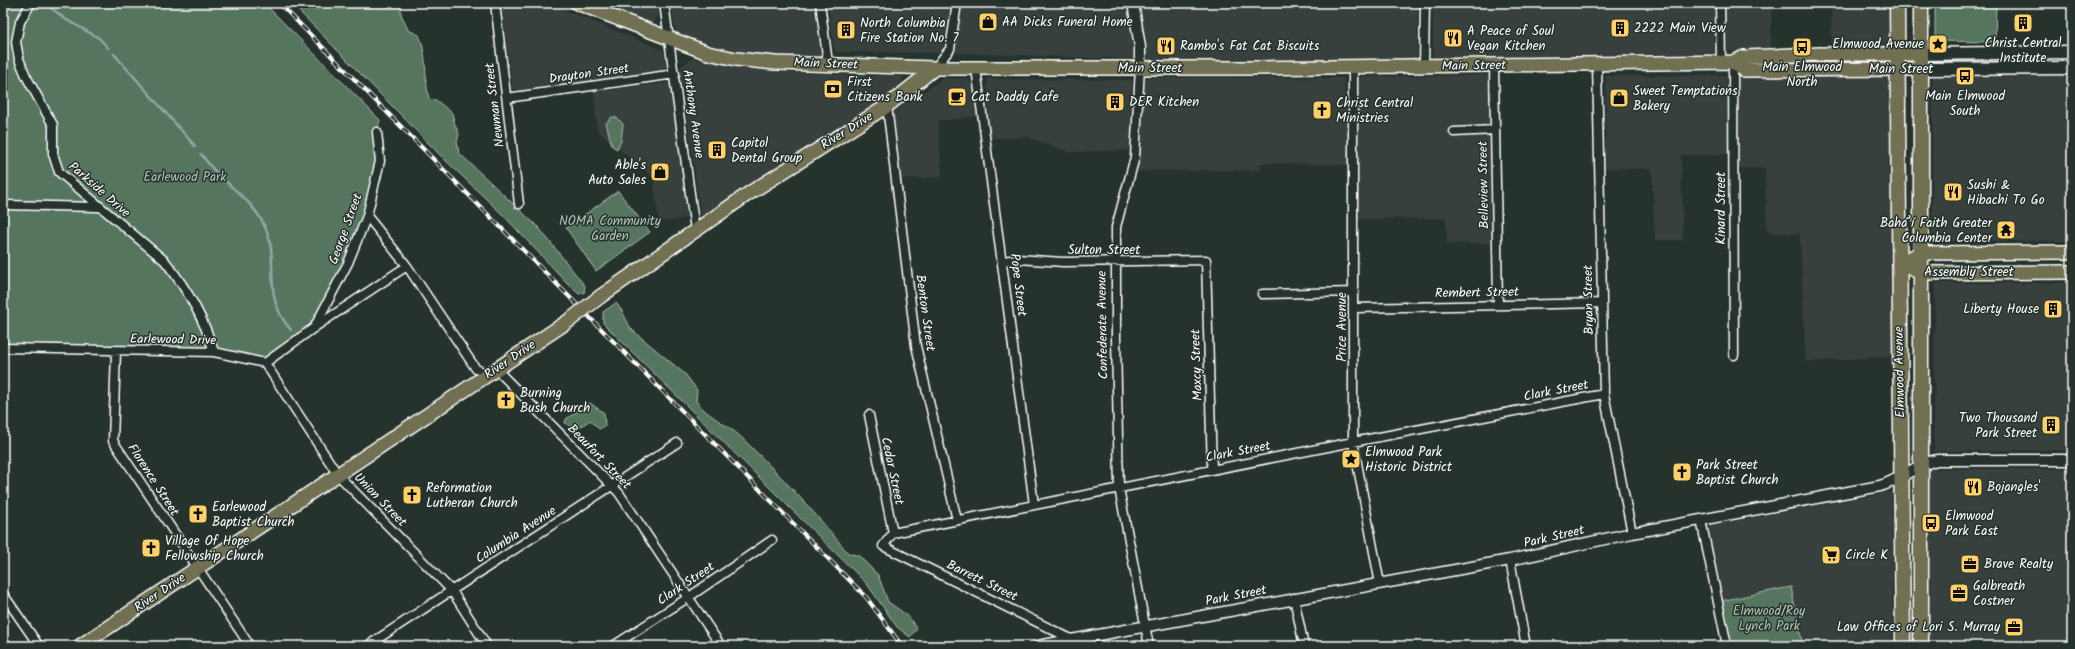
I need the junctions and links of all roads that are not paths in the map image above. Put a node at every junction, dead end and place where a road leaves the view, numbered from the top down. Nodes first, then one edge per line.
1 (31, 3) edge
2 (495, 3) edge
3 (577, 3) edge
4 (664, 3) edge
5 (820, 3) edge
6 (957, 3) edge
7 (1133, 3) edge
8 (1425, 3) edge
9 (1720, 3) edge
10 (1898, 3) edge
11 (1921, 3) edge
12 (670, 39) junction
13 (2072, 52) edge
14 (1897, 53) junction
15 (1921, 54) junction
16 (1727, 62) junction
17 (828, 63) junction
18 (1597, 64) junction
19 (1424, 66) junction
20 (1494, 66) junction
21 (935, 68) junction
22 (976, 68) junction
23 (1140, 68) junction
24 (1353, 68) junction
25 (2072, 68) edge
26 (1897, 69) junction
27 (1921, 69) junction
28 (676, 74) junction
29 (507, 98) junction
30 (887, 106) junction
31 (1495, 130) junction
32 (377, 132) dead end
33 (1454, 132) dead end
34 (519, 204) dead end
35 (3, 205) edge
36 (98, 207) junction
37 (367, 216) junction
38 (695, 230) junction
39 (2072, 252) edge
40 (1921, 253) junction
41 (1206, 260) joint
42 (1003, 261) junction
43 (1115, 262) junction
44 (1899, 263) junction
45 (407, 266) junction
46 (2072, 272) edge
47 (1921, 273) junction
48 (1354, 292) junction
49 (1262, 294) dead end
50 (1601, 303) junction
51 (1498, 304) junction
52 (1354, 308) junction
53 (315, 327) junction
54 (3, 348) edge
55 (116, 351) junction
56 (214, 352) junction
57 (1734, 355) dead end
58 (265, 363) junction
59 (496, 370) junction
60 (1604, 394) junction
61 (869, 415) dead end
62 (1353, 442) junction
63 (677, 443) dead end
64 (2072, 460) edge
65 (1921, 465) junction
66 (1212, 470) junction
67 (338, 474) junction
68 (1901, 478) junction
69 (612, 486) junction
70 (1119, 488) junction
71 (1034, 505) junction
72 (957, 520) junction
73 (1701, 520) junction
74 (893, 533) junction
75 (1632, 533) junction
76 (772, 540) dead end
77 (1510, 560) junction
78 (196, 569) junction
79 (1380, 584) junction
80 (452, 591) junction
81 (3, 594) edge
82 (689, 597) junction
83 (1294, 598) junction
84 (1144, 626) junction
85 (1071, 639) junction
86 (39, 646) edge
87 (80, 646) edge
88 (250, 646) edge
89 (367, 646) edge
90 (487, 646) edge
91 (613, 646) edge
92 (720, 646) edge
93 (1038, 646) edge
94 (1148, 646) edge
95 (1304, 646) edge
96 (1526, 646) edge
97 (1727, 646) edge
98 (1902, 646) edge
99 (1921, 646) edge

1 - 36 street, Parkside Drive
2 - 29 street, Newman Street
3 - 12 main road, Main Street
4 - 12 street, Anthony Avenue
5 - 17 street
6 - 21 street
7 - 23 street, Confederate Avenue
8 - 19 street
9 - 16 street, Kinard Street
10 - 14 highway, Elmwood Avenue
11 - 15 highway, Elmwood Avenue
12 - 17 main road, Main Street
12 - 28 street, Anthony Avenue
13 - 15 main road, Main Street
14 - 15 main road, Main Street
14 - 16 main road, Main Street
14 - 26 highway, Elmwood Avenue
15 - 27 highway, Elmwood Avenue
16 - 18 main road, Main Street
16 - 26 main road, Main Street
16 - 57 street, Kinard Street
17 - 21 main road, Main Street
18 - 20 main road, Main Street
18 - 50 street, Bryan Street
19 - 20 main road, Main Street
19 - 24 main road, Main Street
20 - 31 street, Belleview Street
21 - 22 main road, Main Street
21 - 30 main road, River Drive
22 - 23 main road, Main Street
22 - 42 street, Pope Street
23 - 24 main road, Main Street
23 - 43 street, Confederate Avenue
24 - 48 street, Price Avenue
25 - 27 main road, Main Street
26 - 27 main road, Main Street
26 - 44 highway, Elmwood Avenue
27 - 40 highway, Elmwood Avenue
28 - 29 street, Drayton Street
28 - 38 street, Anthony Avenue
29 - 34 street, Newman Street
30 - 38 main road, River Drive
30 - 72 street, Benton Street
31 - 33 street
31 - 51 street, Belleview Street
32 - 37 street, George Street
35 - 36 street
36 - 56 street, Parkside Drive
37 - 45 street
37 - 53 street, George Street
38 - 59 main road, River Drive, bridge
39 - 40 main road, Assembly Street
40 - 44 main road, Assembly Street
40 - 47 highway, Elmwood Avenue
41 - 43 street, Sulton Street
41 - 66 street, Maxcy Street
42 - 43 street, Sulton Street
42 - 71 street, Pope Street
43 - 70 street, Confederate Avenue
44 - 47 main road, Assembly Street
44 - 68 highway, Elmwood Avenue
45 - 53 street
45 - 59 street
46 - 47 main road, Assembly Street
47 - 65 highway, Elmwood Avenue
48 - 49 street
48 - 52 street, Price Avenue
50 - 51 street, Rembert Street
50 - 60 street, Bryan Street
51 - 52 street, Rembert Street
52 - 62 street, Price Avenue
53 - 58 street
54 - 55 street, Earlewood Drive
55 - 56 street, Earlewood Drive
55 - 78 street, Florence Street
56 - 58 street, Earlewood Drive
58 - 67 street, Union Street
59 - 67 main road, River Drive
59 - 69 street, Beaufort Street
60 - 62 street, Clark Street
60 - 75 street, Bryan Street
61 - 74 street, Cedar Street
62 - 66 street, Clark Street
62 - 79 street, Price Avenue
63 - 69 street, Columbia Avenue
64 - 65 street, Park Street
65 - 68 street, Park Street
65 - 99 highway, Elmwood Avenue
66 - 70 street, Clark Street
67 - 78 main road, River Drive
67 - 80 street, Union Street
68 - 73 street, Park Street
68 - 98 highway, Elmwood Avenue
69 - 80 street, Columbia Avenue
69 - 82 street, Beaufort Street
70 - 71 street, Clark Street
70 - 84 street, Confederate Avenue
71 - 72 street, Clark Street
72 - 74 street, Clark Street
73 - 75 street, Park Street
73 - 97 street
74 - 85 street, Barrett Street
75 - 77 street, Park Street
76 - 82 street, Clark Street
77 - 79 street, Park Street
77 - 96 street
78 - 87 main road, River Drive
78 - 88 street, Florence Street
79 - 83 street, Park Street
80 - 89 street, Columbia Avenue
80 - 90 street, Union Street
81 - 86 street
82 - 91 street, Clark Street
82 - 92 street, Beaufort Street
83 - 84 street, Park Street
83 - 95 street
84 - 85 street, Park Street
84 - 94 street, Confederate Avenue
85 - 93 street, Park Street

